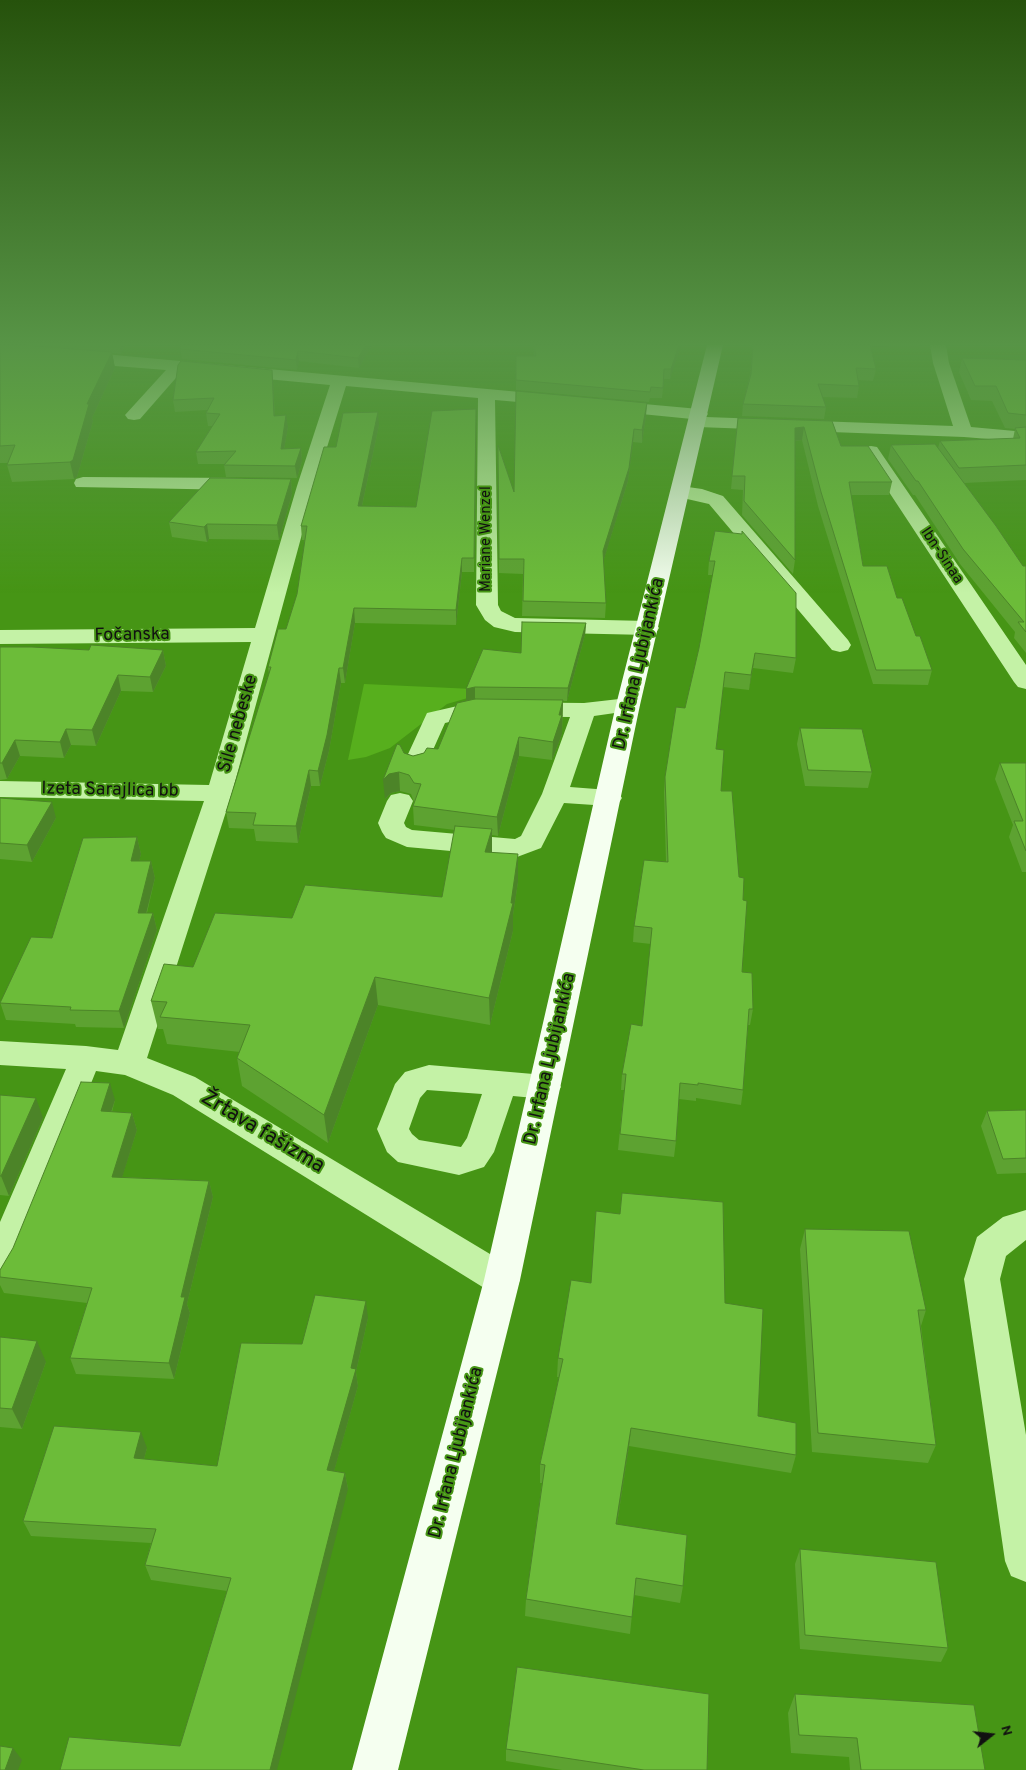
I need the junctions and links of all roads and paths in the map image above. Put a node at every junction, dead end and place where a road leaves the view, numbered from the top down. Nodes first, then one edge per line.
1 (320, 428) edge
2 (486, 428) edge
3 (696, 428) edge
4 (836, 428) edge
5 (963, 428) edge
6 (856, 429) junction
7 (964, 432) junction
8 (1026, 437) edge
9 (84, 483) dead end
10 (262, 485) edge
11 (681, 492) junction
12 (648, 628) junction
13 (265, 635) junction
14 (0, 637) edge
15 (840, 645) dead end
16 (1026, 682) edge
17 (628, 705) junction
18 (584, 710) junction
19 (415, 765) edge
20 (0, 789) edge
21 (219, 793) junction
22 (555, 794) junction
23 (610, 798) junction
24 (400, 801) dead end
25 (0, 1053) edge
26 (86, 1058) junction
27 (129, 1064) junction
28 (501, 1083) dead end
29 (545, 1087) junction
30 (1026, 1225) edge
31 (0, 1264) edge
32 (502, 1280) junction
33 (1026, 1561) edge
34 (375, 1770) edge

1 - 13 street, Sile nebeske
2 - 12 street, Mariane Wenzel
3 - 11 main road, Dr. Irfana Ljubijankića
4 - 6 street
5 - 7 street
6 - 7 street
6 - 16 street, Ibn-Sinaa
7 - 8 street
9 - 10 street
11 - 12 main road, Dr. Irfana Ljubijankića
11 - 15 street
12 - 17 main road, Dr. Irfana Ljubijankića
13 - 14 street, Fočanska
13 - 21 street, Sile nebeske
17 - 18 street
17 - 23 main road, Dr. Irfana Ljubijankića
18 - 19 street
18 - 22 street
20 - 21 street, Izeta Sarajlica bb
21 - 27 street, Sile nebeske
22 - 23 street
22 - 24 street
23 - 29 main road, Dr. Irfana Ljubijankića
25 - 26 street, Žrtava fašizma
26 - 27 street, Žrtava fašizma
26 - 31 street
27 - 32 street, Žrtava fašizma
28 - 29 street
29 - 32 main road, Dr. Irfana Ljubijankića
30 - 33 street
32 - 34 main road, Dr. Irfana Ljubijankića

